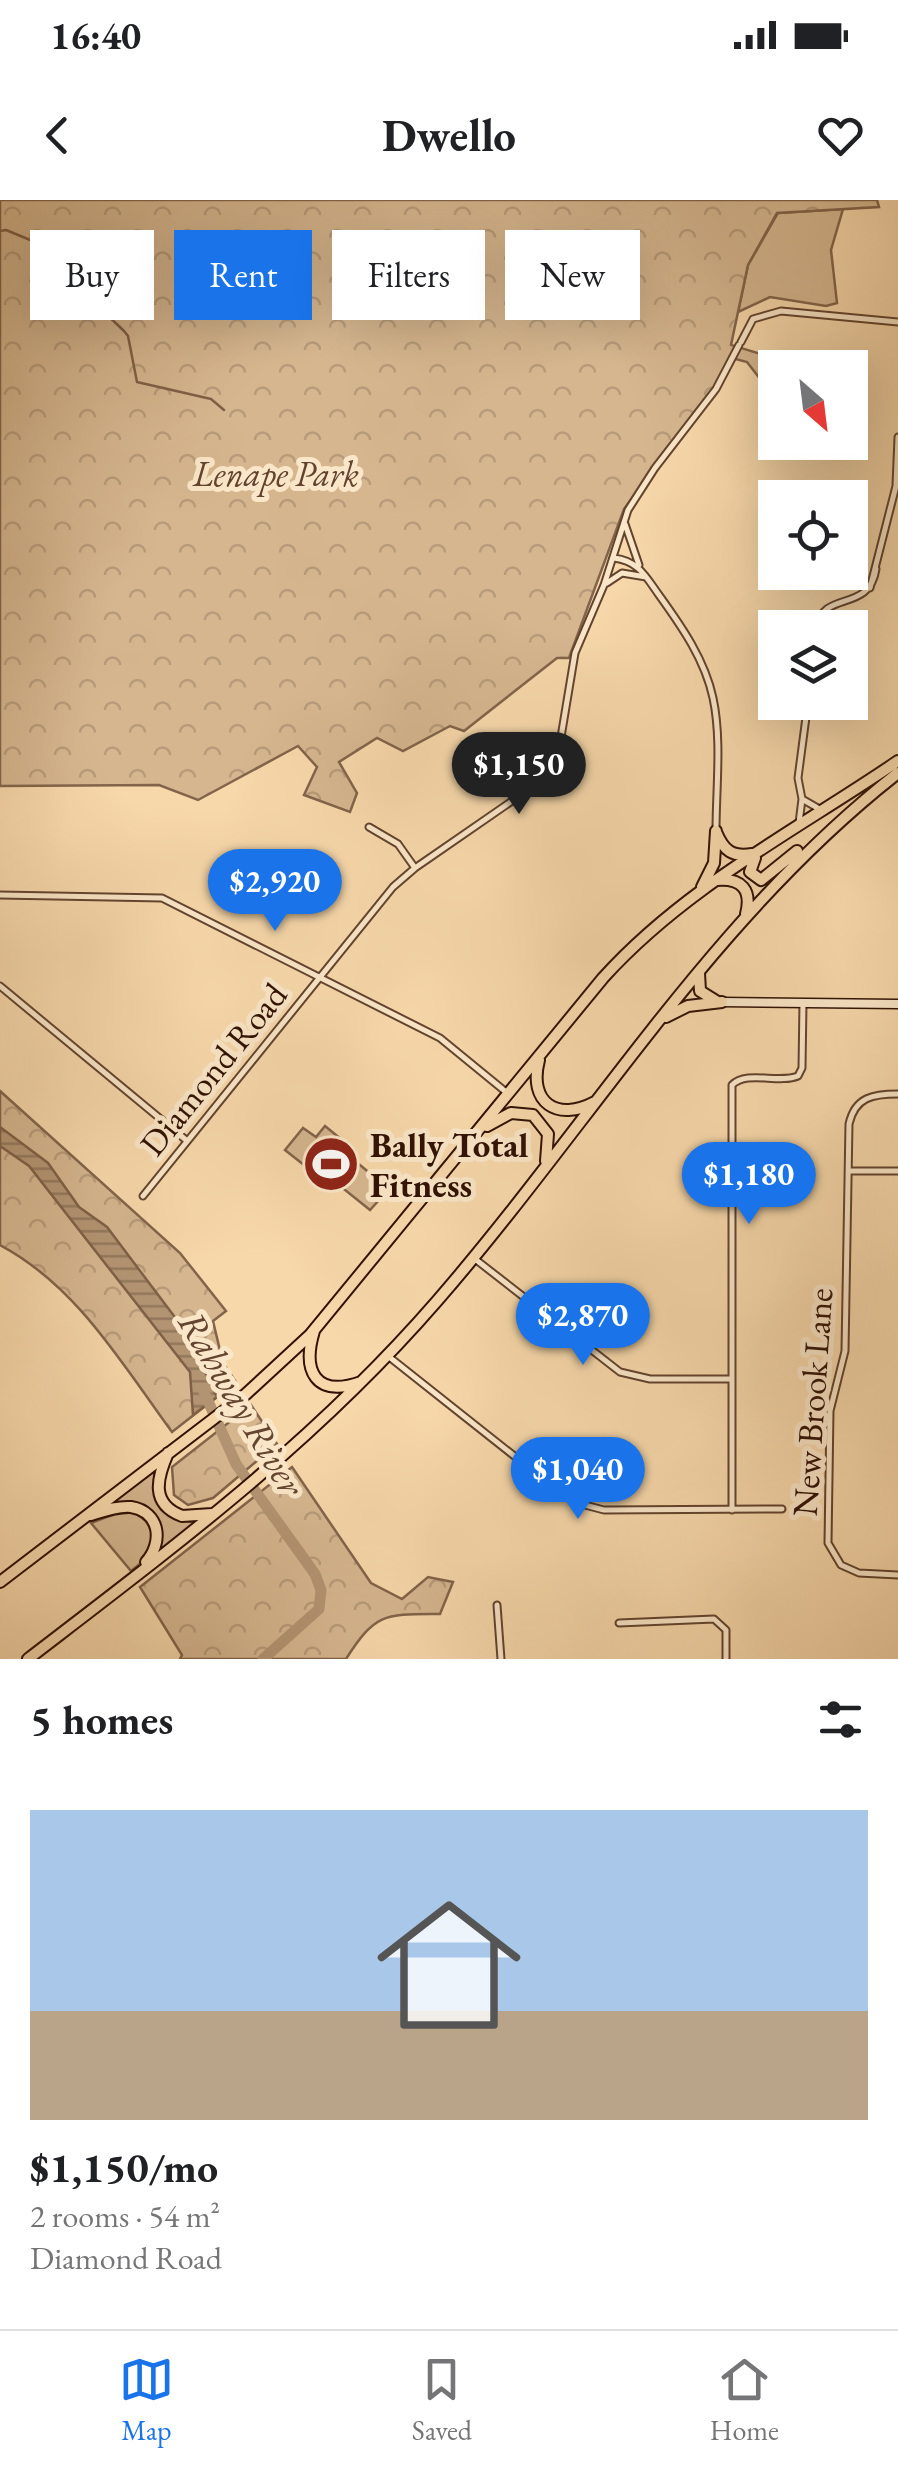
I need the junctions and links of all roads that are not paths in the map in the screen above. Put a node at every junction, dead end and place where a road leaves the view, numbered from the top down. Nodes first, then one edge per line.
1 (898, 322) edge
2 (898, 437) edge
3 (897, 486) edge
4 (625, 522) junction
5 (614, 558) junction
6 (640, 568) junction
7 (646, 577) junction
8 (604, 585) junction
9 (824, 610) edge
10 (806, 720) edge
11 (898, 761) edge
12 (898, 773) edge
13 (802, 799) junction
14 (823, 811) junction
15 (836, 824) junction
16 (369, 827) dead end
17 (798, 827) junction
18 (716, 831) junction
19 (759, 851) junction
20 (415, 868) junction
21 (716, 880) junction
22 (699, 891) junction
23 (0, 895) edge
24 (746, 915) junction
25 (699, 972) junction
26 (320, 976) junction
27 (0, 986) edge
28 (722, 1002) junction
29 (803, 1003) junction
30 (898, 1004) edge
31 (661, 1020) junction
32 (541, 1054) junction
33 (508, 1094) junction
34 (898, 1094) edge
35 (597, 1101) junction
36 (479, 1131) junction
37 (187, 1140) junction
38 (544, 1167) junction
39 (848, 1171) junction
40 (898, 1171) edge
41 (143, 1196) dead end
42 (473, 1257) junction
43 (314, 1330) junction
44 (388, 1356) junction
45 (730, 1378) junction
46 (364, 1381) junction
47 (169, 1452) junction
48 (732, 1510) junction
49 (782, 1510) dead end
50 (219, 1512) junction
51 (83, 1518) junction
52 (136, 1575) junction
53 (898, 1575) edge
54 (0, 1582) edge
55 (497, 1605) dead end
56 (619, 1622) dead end
57 (28, 1659) edge
58 (502, 1659) edge
59 (726, 1659) edge

1 - 4 street, Diamond Road
2 - 3 street
3 - 9 street
4 - 5 street, Diamond Road
4 - 6 street
5 - 6 street
5 - 8 street, Diamond Road
6 - 7 street
7 - 8 street
7 - 18 street
8 - 20 street, Diamond Road
10 - 13 street
11 - 14 highway
12 - 15 highway
13 - 14 street
13 - 17 street
14 - 17 highway
15 - 19 highway
15 - 24 highway
16 - 20 street
17 - 19 highway
18 - 19 highway
18 - 22 highway
19 - 21 highway
20 - 26 street, Diamond Road
21 - 22 highway
21 - 24 highway
22 - 32 highway
23 - 26 street
24 - 25 highway
25 - 28 highway
25 - 31 highway
26 - 33 street
26 - 37 street, Diamond Road
27 - 37 street
28 - 29 street
28 - 31 highway
29 - 30 street
29 - 45 street
31 - 35 highway
32 - 33 highway
32 - 35 highway
33 - 36 highway
34 - 39 street, New Brook Lane
35 - 38 highway
36 - 38 highway
36 - 43 highway
37 - 41 street, Diamond Road
38 - 42 highway
39 - 40 street
39 - 53 street, New Brook Lane
42 - 44 highway
42 - 45 street
43 - 46 highway
43 - 47 highway
44 - 46 highway
44 - 48 street
45 - 48 street
46 - 50 highway
47 - 50 highway
47 - 51 highway
48 - 49 street
50 - 52 highway
51 - 52 highway
51 - 54 highway
52 - 57 highway
55 - 58 street
56 - 59 street

